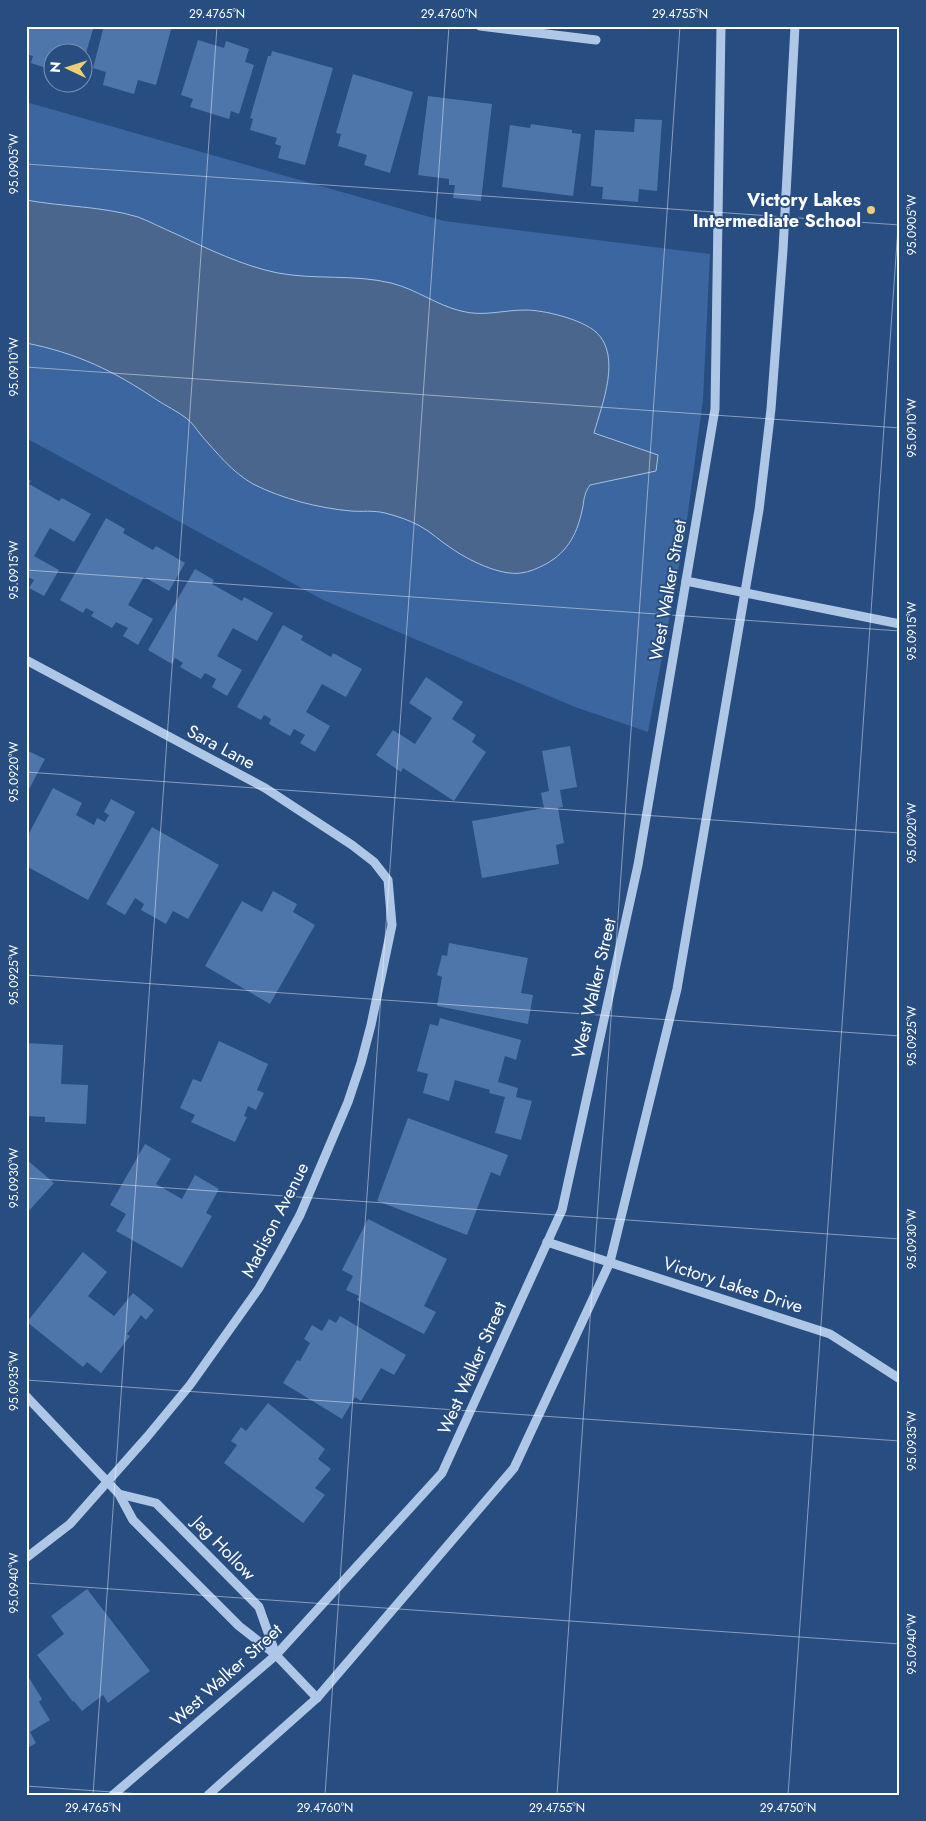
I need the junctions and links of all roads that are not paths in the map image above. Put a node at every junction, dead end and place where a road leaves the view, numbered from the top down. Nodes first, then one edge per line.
1 (480, 26) edge
2 (721, 26) edge
3 (795, 26) edge
4 (596, 40) dead end
5 (686, 581) junction
6 (745, 593) junction
7 (900, 624) edge
8 (26, 660) edge
9 (388, 880) joint
10 (547, 1242) junction
11 (610, 1262) junction
12 (900, 1380) edge
13 (26, 1396) edge
14 (108, 1481) junction
15 (120, 1494) junction
16 (26, 1558) edge
17 (276, 1655) junction
18 (317, 1698) junction
19 (113, 1795) edge
20 (208, 1795) edge

1 - 4 street
2 - 5 street, West Walker Street
3 - 6 street
5 - 6 street
5 - 10 street, West Walker Street
6 - 7 street
6 - 11 street
8 - 9 street, Sara Lane
9 - 14 street, Madison Avenue
10 - 11 street, Victory Lakes Drive
10 - 17 street, West Walker Street
11 - 12 street, Victory Lakes Drive
11 - 18 street
13 - 14 street, Jag Hollow
14 - 15 street, Jag Hollow
14 - 16 street, Madison Avenue
15 - 17 street, Jag Hollow
15 - 17 street, Jag Hollow
17 - 18 street, Jag Hollow
17 - 19 street, West Walker Street
18 - 20 street

